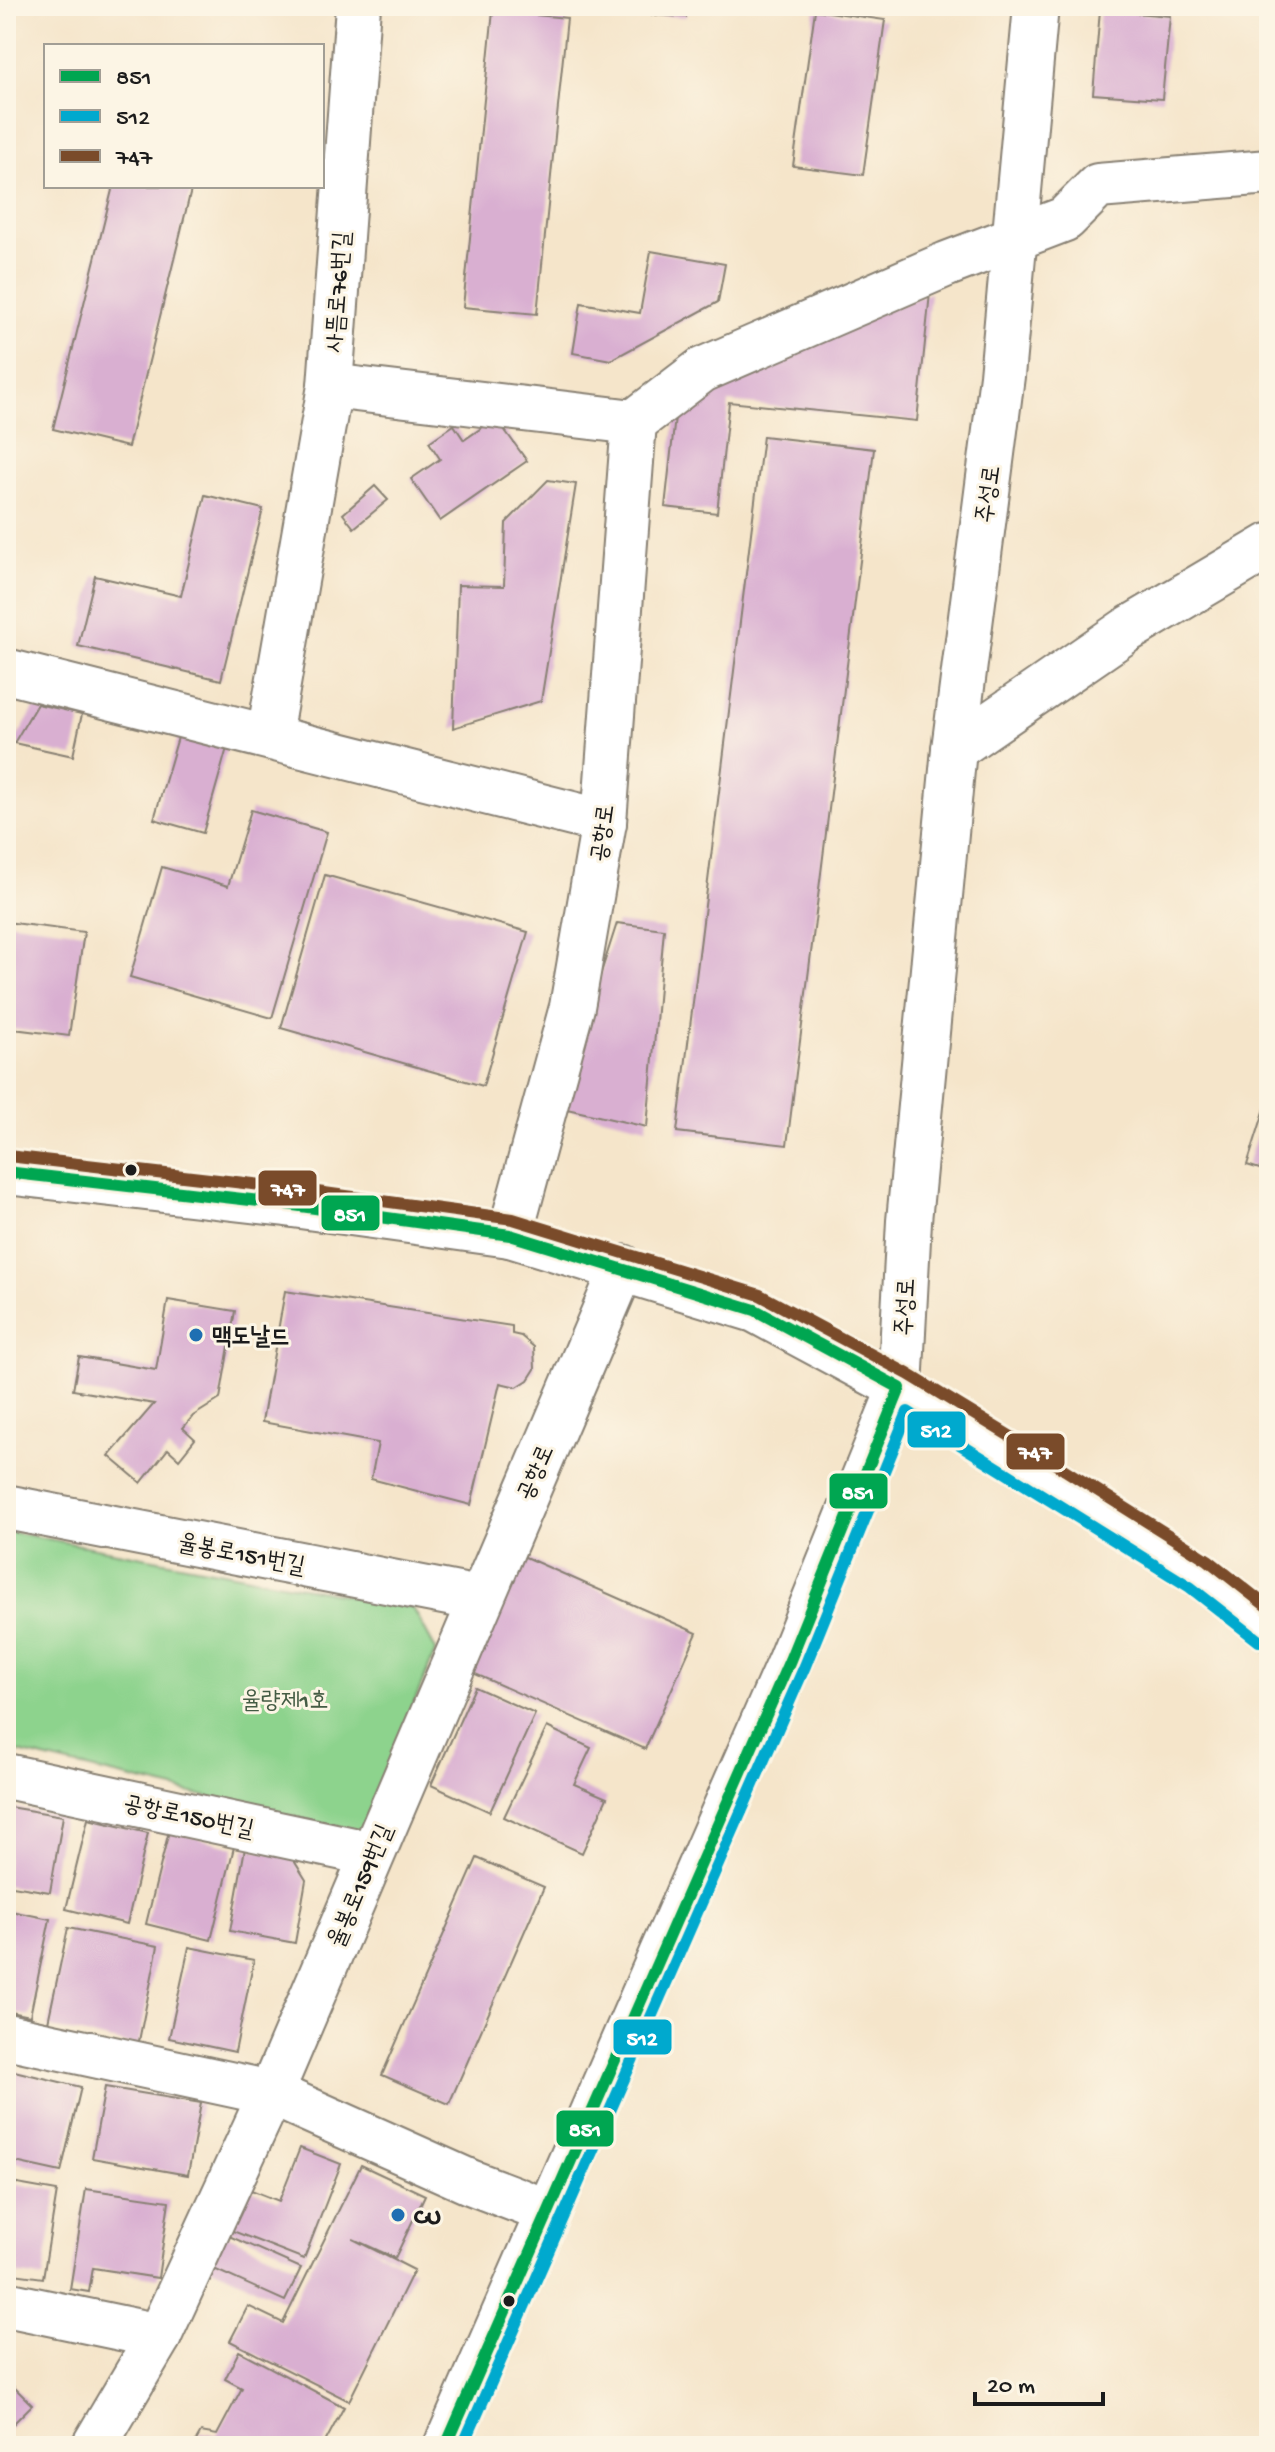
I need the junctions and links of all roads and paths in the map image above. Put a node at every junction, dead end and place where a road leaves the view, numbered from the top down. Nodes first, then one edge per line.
1 (358, 6) edge
2 (1036, 6) edge
3 (1269, 172) edge
4 (1015, 238) junction
5 (330, 386) junction
6 (634, 422) junction
7 (1269, 546) edge
8 (6, 671) edge
9 (269, 736) junction
10 (954, 749) junction
11 (604, 822) junction
12 (6, 1172) edge
13 (510, 1235) junction
14 (623, 1267) junction
15 (900, 1388) junction
16 (6, 1507) edge
17 (479, 1599) junction
18 (1269, 1628) edge
19 (446, 1677) joint
20 (6, 1776) edge
21 (372, 1854) junction
22 (6, 2036) edge
23 (271, 2093) junction
24 (546, 2211) junction
25 (6, 2304) edge
26 (159, 2336) junction
27 (94, 2446) edge
28 (446, 2446) edge

1 - 5 street, 사뜸로76번길
2 - 4 street, 주성로
3 - 4 street
4 - 6 street
4 - 10 street, 주성로
5 - 6 street, 사뜸로76번길
5 - 9 street, 사뜸로76번길
6 - 11 street, 공항로
7 - 10 street
8 - 9 street
9 - 11 street
10 - 15 street, 주성로
11 - 13 street, 공항로
12 - 13 street
13 - 14 street
14 - 15 street
14 - 17 street, 공항로
15 - 18 street
15 - 24 street, 주성로
16 - 17 street, 율봉로151번길
17 - 19 street, 공항로
19 - 21 street, 율봉로159번길
20 - 21 street, 공항로150번길
21 - 23 street, 율봉로159번길
22 - 23 street
23 - 24 street
23 - 26 street, 율봉로159번길
24 - 28 street, 주성로
25 - 26 street
26 - 27 street, 율봉로159번길

